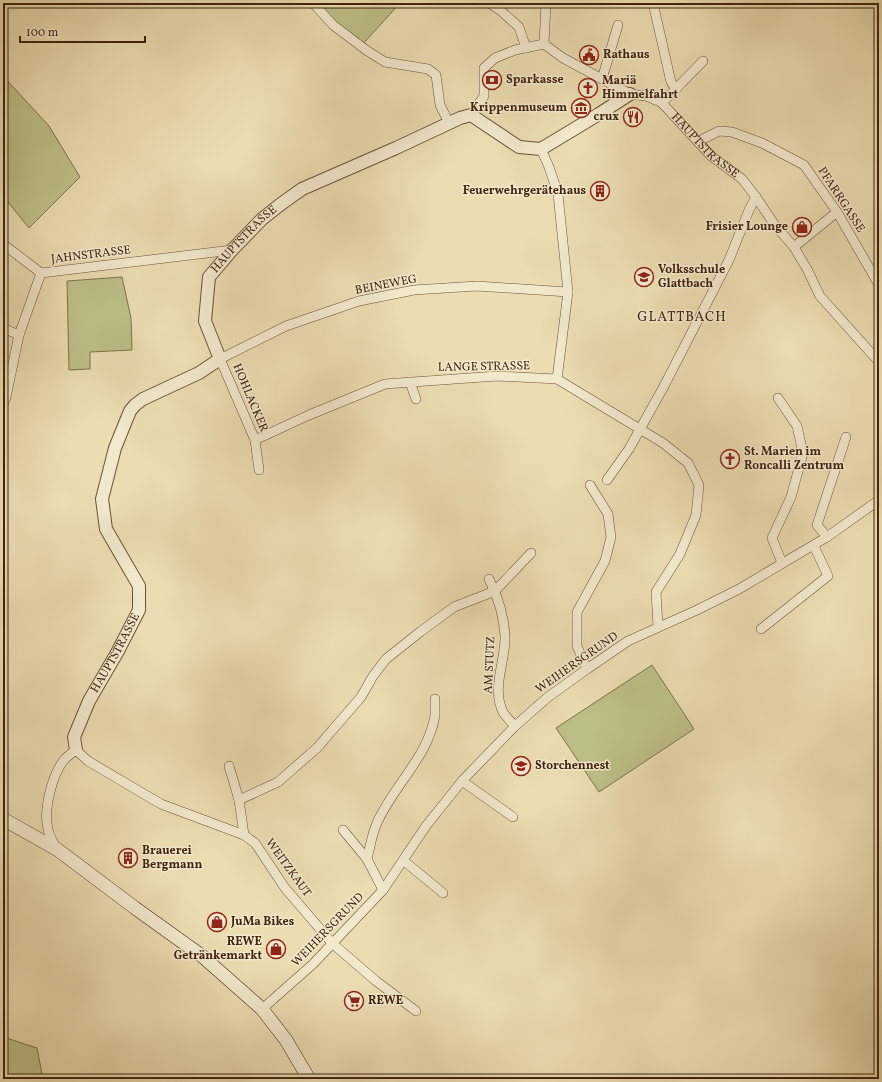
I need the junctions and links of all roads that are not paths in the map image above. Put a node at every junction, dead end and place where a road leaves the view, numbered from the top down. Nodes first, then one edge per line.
1 (313, 3) edge
2 (489, 3) edge
3 (546, 3) edge
4 (653, 3) edge
5 (618, 25) dead end
6 (544, 44) junction
7 (526, 48) junction
8 (702, 61) dead end
9 (602, 79) junction
10 (676, 89) junction
11 (630, 94) junction
12 (662, 103) junction
13 (471, 115) junction
14 (449, 123) junction
15 (699, 141) junction
16 (541, 149) junction
17 (756, 197) junction
18 (837, 212) junction
19 (3, 244) edge
20 (794, 247) junction
21 (232, 250) junction
22 (41, 273) junction
23 (879, 285) edge
24 (568, 292) junction
25 (3, 328) edge
26 (19, 335) junction
27 (220, 359) junction
28 (879, 362) edge
29 (557, 379) junction
30 (410, 382) junction
31 (778, 398) dead end
32 (416, 399) dead end
33 (3, 404) edge
34 (640, 430) junction
35 (846, 437) dead end
36 (255, 440) junction
37 (259, 470) dead end
38 (607, 480) dead end
39 (590, 485) dead end
40 (879, 500) edge
41 (828, 537) junction
42 (814, 546) junction
43 (530, 553) dead end
44 (782, 563) junction
45 (489, 579) dead end
46 (495, 590) junction
47 (658, 627) junction
48 (761, 629) dead end
49 (587, 669) junction
50 (435, 699) dead end
51 (514, 726) junction
52 (76, 750) junction
53 (229, 766) dead end
54 (462, 781) junction
55 (239, 800) junction
56 (513, 817) dead end
57 (3, 819) edge
58 (343, 830) dead end
59 (244, 835) junction
60 (58, 850) junction
61 (367, 859) junction
62 (404, 861) junction
63 (383, 890) junction
64 (443, 893) dead end
65 (333, 944) junction
66 (262, 1010) junction
67 (416, 1011) dead end
68 (309, 1079) edge

1 - 14 street
2 - 7 street
3 - 6 street
4 - 10 street
5 - 9 street
6 - 7 street
6 - 9 street, HAUPTSTRASSE
7 - 13 street
8 - 10 street
9 - 11 street, HAUPTSTRASSE
10 - 12 street
11 - 12 street, HAUPTSTRASSE
11 - 16 street
12 - 15 street, HAUPTSTRASSE
13 - 14 street, HAUPTSTRASSE
13 - 16 street
14 - 21 street, HAUPTSTRASSE
15 - 17 street, HAUPTSTRASSE
15 - 18 street, PFARRGASSE
16 - 24 street
17 - 20 street, HAUPTSTRASSE
17 - 34 street
18 - 20 street
18 - 23 street, PFARRGASSE
19 - 22 street
20 - 28 street, HAUPTSTRASSE
21 - 22 street, JAHNSTRASSE
21 - 27 street, HAUPTSTRASSE
22 - 26 street, JAHNSTRASSE
24 - 27 street, BEINEWEG
24 - 29 street
25 - 26 street
26 - 33 street, JAHNSTRASSE
27 - 36 street, HOHLACKER
27 - 52 street, HAUPTSTRASSE
29 - 30 street, LANGE STRASSE
29 - 34 street, LANGE STRASSE
30 - 32 street
30 - 36 street, LANGE STRASSE
31 - 44 street
34 - 38 street
34 - 47 street, LANGE STRASSE
35 - 41 street
36 - 37 street, HOHLACKER
39 - 49 street
40 - 41 street, WEIHERSGRUND
41 - 42 street, WEIHERSGRUND
42 - 44 street, WEIHERSGRUND
42 - 48 street
43 - 46 street
44 - 47 street, WEIHERSGRUND
45 - 46 street, AM STUTZ
46 - 51 street, AM STUTZ
46 - 55 street
47 - 49 street, WEIHERSGRUND
49 - 51 street, WEIHERSGRUND
50 - 61 street
51 - 54 street, WEIHERSGRUND
52 - 59 street, WEITZKAUT
52 - 60 street
53 - 55 street
54 - 56 street
54 - 62 street, WEIHERSGRUND
55 - 59 street
57 - 60 main road
58 - 61 street
59 - 65 street, WEITZKAUT
60 - 66 main road
61 - 63 street
62 - 63 street, WEIHERSGRUND
62 - 64 street
63 - 65 street, WEIHERSGRUND
65 - 66 street, WEIHERSGRUND
65 - 67 street, WEITZKAUT
66 - 68 main road

